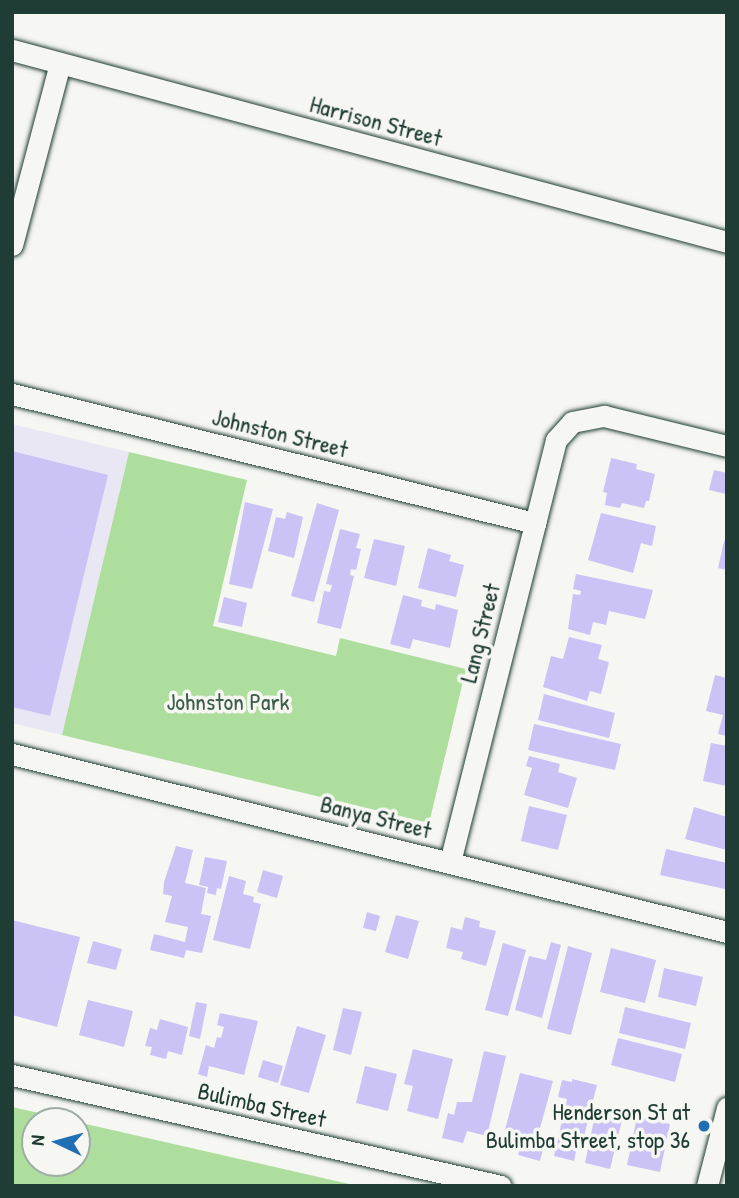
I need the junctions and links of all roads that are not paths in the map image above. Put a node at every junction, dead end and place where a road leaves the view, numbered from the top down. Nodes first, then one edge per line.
1 (12, 50) edge
2 (60, 63) junction
3 (727, 242) edge
4 (12, 245) edge
5 (12, 394) edge
6 (727, 446) edge
7 (535, 523) junction
8 (12, 754) edge
9 (450, 862) junction
10 (727, 932) edge
11 (12, 1075) edge
12 (727, 1108) edge
13 (501, 1186) edge
14 (707, 1186) edge

1 - 2 street, Harrison Street
2 - 3 street, Harrison Street
2 - 4 street
5 - 7 street, Johnston Street
6 - 7 street, Lang Street
7 - 9 street, Lang Street
8 - 9 street, Banya Street
9 - 10 street, Banya Street
11 - 13 street, Bulimba Street
12 - 14 street

